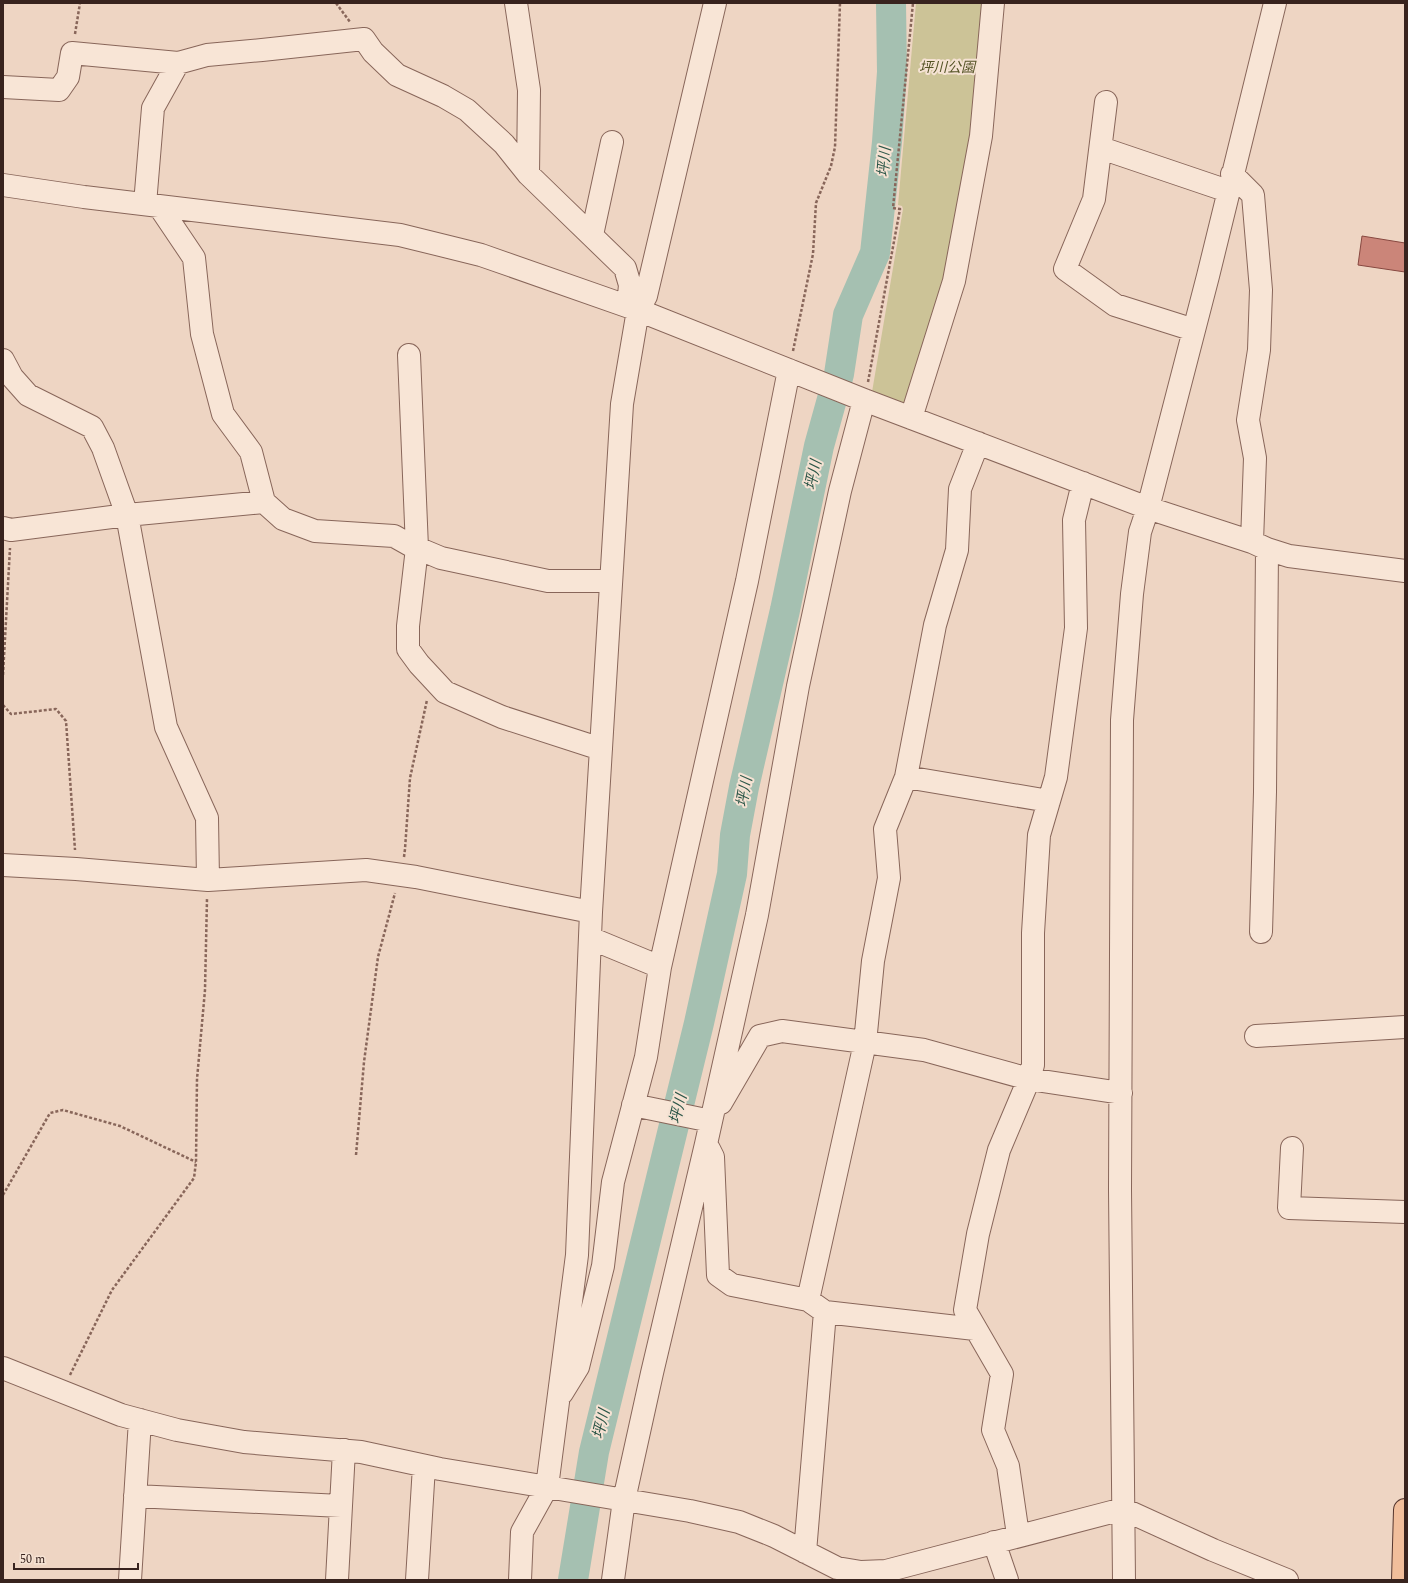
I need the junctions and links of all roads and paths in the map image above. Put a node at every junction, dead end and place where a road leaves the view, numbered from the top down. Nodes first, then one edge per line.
1 (80, 3) edge
2 (516, 3) edge
3 (715, 3) edge
4 (840, 3) edge
5 (913, 3) edge
6 (993, 3) edge
7 (1275, 3) edge
8 (72, 53) junction
9 (178, 63) junction
10 (3, 87) edge
11 (1106, 102) dead end
12 (612, 142) dead end
13 (1101, 148) junction
14 (528, 174) junction
15 (1230, 182) junction
16 (3, 185) edge
17 (152, 205) junction
18 (592, 235) junction
19 (633, 308) junction
20 (1194, 330) junction
21 (409, 355) dead end
22 (3, 360) edge
23 (793, 372) junction
24 (860, 398) junction
25 (912, 418) junction
26 (978, 443) junction
27 (1083, 483) junction
28 (264, 502) junction
29 (1148, 508) junction
30 (127, 515) junction
31 (7, 529) edge
32 (1260, 546) junction
33 (417, 548) junction
34 (1405, 571) edge
35 (611, 581) junction
36 (3, 675) edge
37 (432, 678) junction
38 (3, 705) edge
39 (601, 749) junction
40 (906, 777) junction
41 (1050, 801) junction
42 (3, 865) edge
43 (76, 869) junction
44 (399, 875) junction
45 (208, 880) junction
46 (591, 912) junction
47 (1260, 932) dead end
48 (590, 938) junction
49 (660, 967) junction
50 (1405, 1027) edge
51 (1256, 1036) dead end
52 (865, 1043) junction
53 (1029, 1079) junction
54 (1121, 1093) junction
55 (639, 1106) junction
56 (706, 1120) junction
57 (706, 1144) junction
58 (1292, 1148) dead end
59 (356, 1155) dead end
60 (196, 1162) junction
61 (3, 1195) edge
62 (1405, 1212) edge
63 (816, 1306) junction
64 (975, 1329) junction
65 (3, 1368) edge
66 (61, 1391) junction
67 (558, 1399) junction
68 (140, 1420) junction
69 (344, 1450) junction
70 (424, 1466) junction
71 (547, 1486) junction
72 (135, 1496) junction
73 (619, 1499) junction
74 (341, 1506) junction
75 (1122, 1508) junction
76 (1405, 1510) edge
77 (1018, 1535) junction
78 (994, 1542) junction
79 (805, 1552) junction
80 (837, 1574) edge
81 (130, 1580) edge
82 (337, 1580) edge
83 (417, 1580) edge
84 (520, 1580) edge
85 (613, 1580) edge
86 (1007, 1580) edge
87 (1124, 1580) edge
88 (1286, 1580) edge
89 (1403, 1580) edge

1 - 8 path
2 - 14 street
3 - 19 street
4 - 23 path
5 - 24 path
6 - 25 street
7 - 15 street
8 - 9 street
8 - 10 street
9 - 14 street
9 - 17 street
11 - 13 street
12 - 18 street
13 - 15 street
13 - 20 street
14 - 18 street
15 - 20 street
15 - 32 street
16 - 17 street
17 - 19 street
17 - 28 street
18 - 19 street
19 - 23 street
19 - 35 street
20 - 29 street
21 - 33 street
22 - 30 street
23 - 24 street
23 - 49 street
24 - 25 street
24 - 56 street
25 - 26 street
26 - 27 street
26 - 40 street
27 - 29 street
27 - 41 street
28 - 30 street
28 - 33 street
29 - 32 street
29 - 54 street
30 - 31 street
30 - 45 street
31 - 36 path
32 - 34 street
32 - 47 street
33 - 35 street
33 - 37 street
35 - 39 street
37 - 39 street
37 - 44 path
38 - 43 path
39 - 46 street
40 - 41 street
40 - 52 street
41 - 53 street
42 - 43 street
43 - 45 street
44 - 45 street
44 - 46 street
44 - 59 path
45 - 60 path
46 - 48 street
48 - 49 street
48 - 67 street
49 - 55 street
50 - 51 street
52 - 53 street
52 - 56 street
52 - 63 street
53 - 54 street
53 - 64 street
54 - 75 street
55 - 56 street
55 - 67 street
56 - 57 street
57 - 63 street
57 - 73 street
58 - 62 street
60 - 61 path
60 - 66 path
63 - 64 street
63 - 79 street
64 - 77 street
65 - 66 street
66 - 68 street
67 - 71 street
68 - 69 street
68 - 72 street
69 - 70 street
69 - 74 street
70 - 71 street
70 - 83 street
71 - 73 street
71 - 84 street
72 - 74 street
72 - 81 street
73 - 79 street
73 - 85 street
74 - 82 street
75 - 77 street
75 - 87 street
75 - 88 street
76 - 89 main road
77 - 78 street
78 - 80 street
78 - 86 street
79 - 80 street

